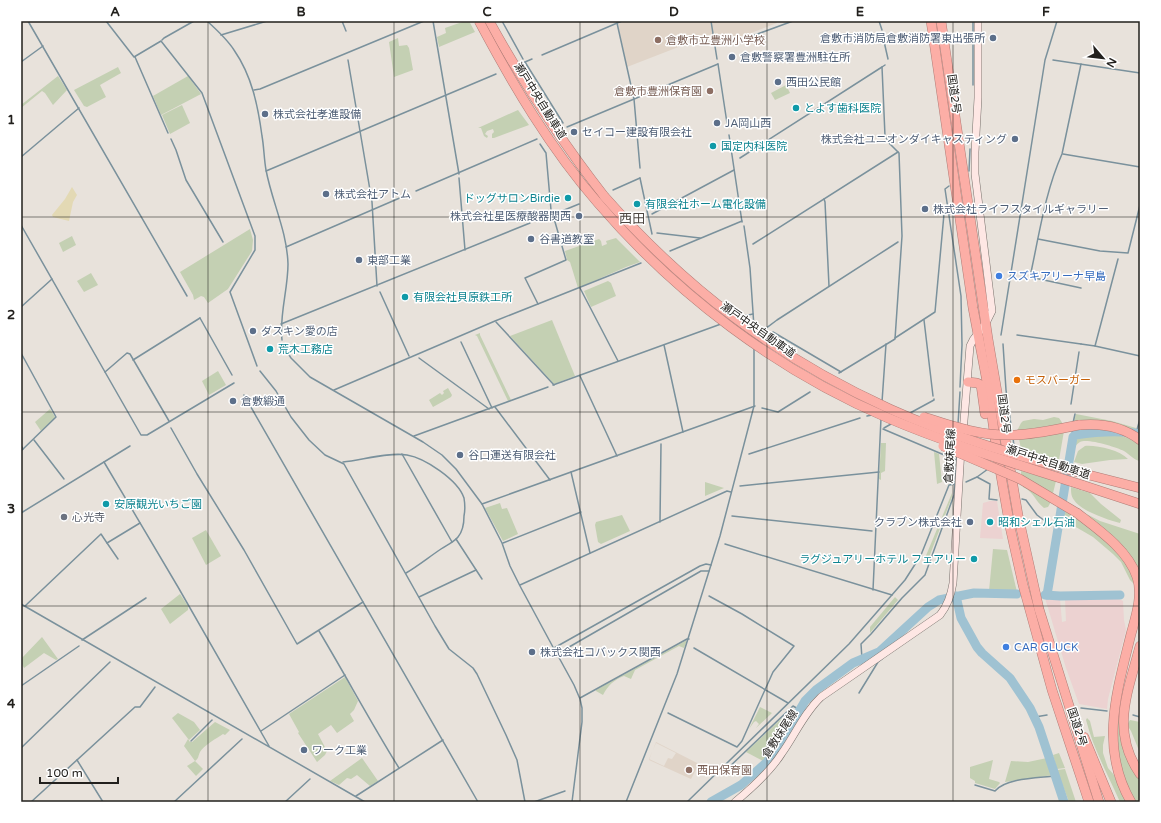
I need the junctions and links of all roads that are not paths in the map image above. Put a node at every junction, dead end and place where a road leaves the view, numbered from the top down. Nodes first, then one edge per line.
1 (479, 21) edge
2 (490, 21) edge
3 (931, 21) edge
4 (941, 21) edge
5 (978, 21) edge
6 (986, 324) junction
7 (978, 334) junction
8 (833, 381) junction
9 (968, 382) junction
10 (888, 418) junction
11 (1140, 440) edge
12 (997, 453) junction
13 (1140, 488) edge
14 (1140, 504) edge
15 (1140, 646) edge
16 (1140, 670) edge
17 (1060, 680) junction
18 (1052, 690) junction
19 (1126, 703) junction
20 (1140, 774) edge
21 (735, 802) edge
22 (1084, 802) edge
23 (1089, 802) edge
24 (1099, 802) edge
25 (1110, 802) edge
26 (1130, 802) edge

1 - 10 highway, 瀬戸中央自動車道, bridge
2 - 8 highway, 瀬戸中央自動車道, bridge
3 - 7 highway, 国道2号
4 - 6 highway, 国道2号
5 - 6 main road, 倉敷妹尾線
6 - 7 main road, 倉敷妹尾線
6 - 17 highway, 国道2号
7 - 9 main road, 倉敷妹尾線
7 - 12 highway, 国道2号
8 - 11 highway, bridge
8 - 13 highway, 瀬戸中央自動車道, bridge
9 - 12 highway
9 - 21 main road, 倉敷妹尾線
10 - 14 highway, 瀬戸中央自動車道, bridge
10 - 26 highway, bridge
12 - 18 highway, 国道2号
15 - 19 highway
16 - 19 highway
17 - 24 highway, 国道2号
17 - 25 highway
18 - 22 highway
18 - 23 highway, 国道2号
19 - 20 highway

